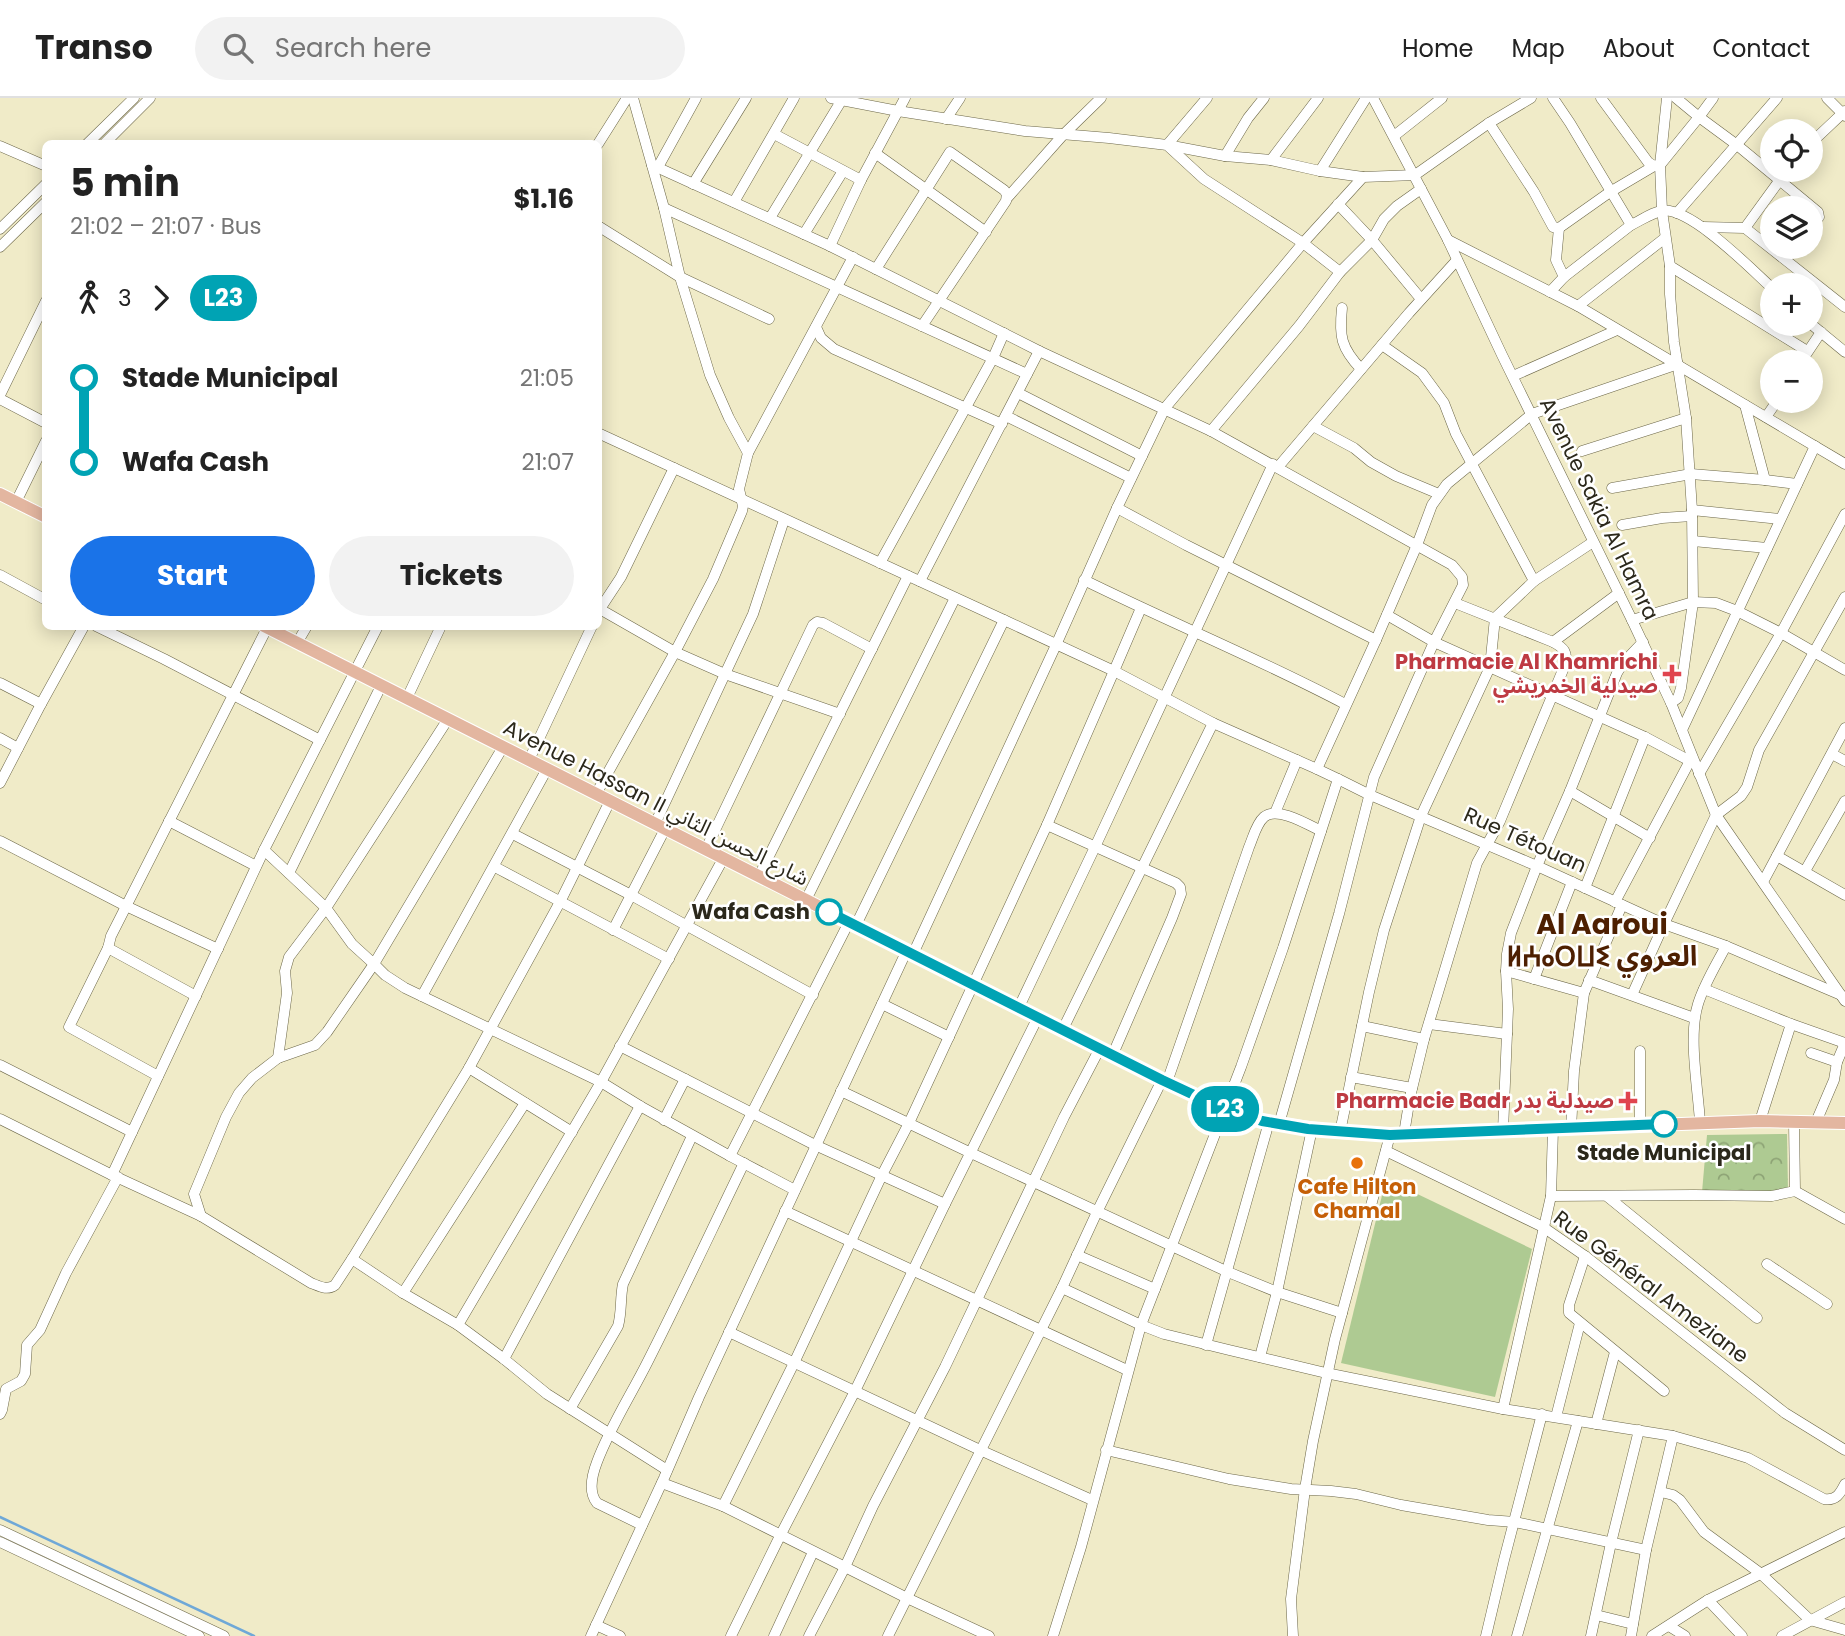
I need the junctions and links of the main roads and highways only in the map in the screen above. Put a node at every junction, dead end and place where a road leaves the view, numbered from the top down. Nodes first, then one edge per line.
1 (0, 494) edge
2 (42, 515) edge
3 (271, 630) edge
4 (1845, 1123) edge

1 - 2 main road
3 - 4 main road, Avenue Hassan II شارع الحسن الثاني

